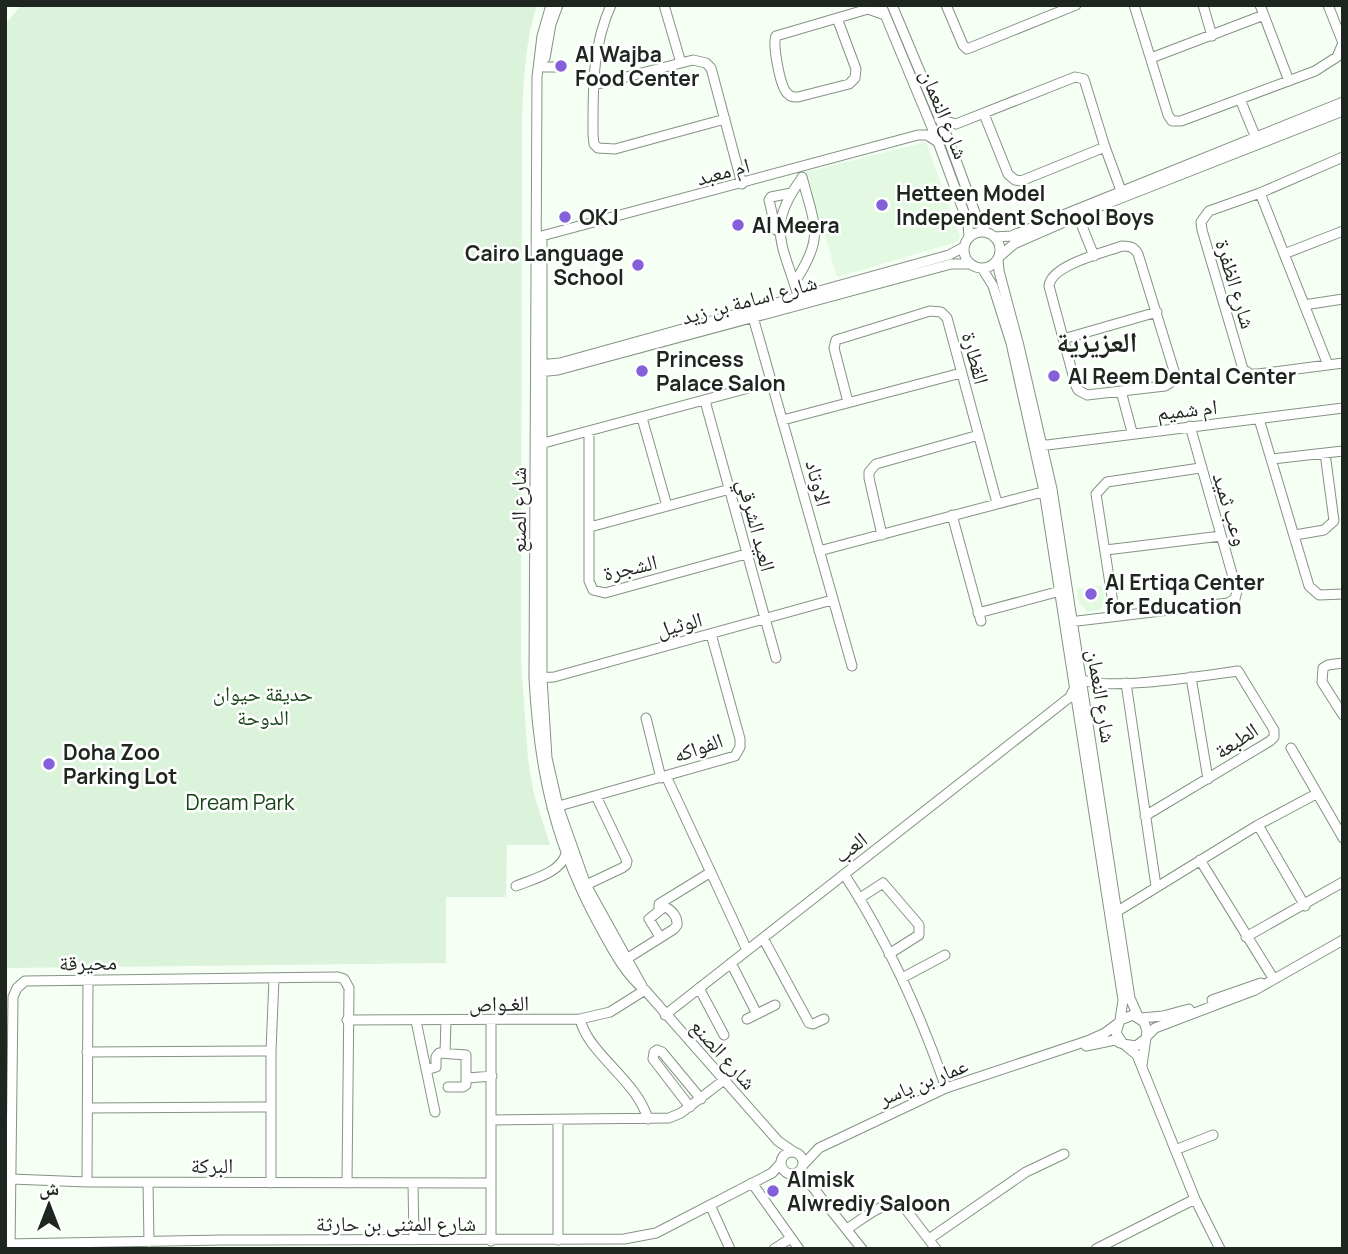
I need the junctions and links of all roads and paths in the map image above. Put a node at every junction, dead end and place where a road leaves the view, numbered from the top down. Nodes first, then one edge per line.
1 (551, 5) edge
2 (558, 5) edge
3 (611, 5) edge
4 (664, 5) edge
5 (892, 5) edge
6 (946, 5) edge
7 (1134, 5) edge
8 (1203, 5) edge
9 (1260, 5) edge
10 (1328, 5) edge
11 (1072, 6) edge
12 (869, 7) edge
13 (883, 10) edge
14 (1264, 15) junction
15 (837, 18) junction
16 (1212, 36) junction
17 (1151, 58) junction
18 (681, 62) junction
19 (544, 67) junction
20 (556, 67) dead end
21 (1289, 81) junction
22 (594, 85) junction
23 (1240, 99) junction
24 (1343, 102) edge
25 (1343, 111) edge
26 (927, 114) junction
27 (984, 114) junction
28 (725, 119) junction
29 (939, 119) junction
30 (956, 124) junction
31 (918, 135) junction
32 (1257, 141) junction
33 (943, 142) junction
34 (1105, 147) junction
35 (1343, 157) edge
36 (800, 168) junction
37 (802, 178) junction
38 (742, 184) junction
39 (791, 193) junction
40 (1123, 193) junction
41 (1260, 193) junction
42 (1077, 213) junction
43 (1343, 231) edge
44 (990, 234) junction
45 (539, 237) junction
46 (781, 237) junction
47 (969, 237) junction
48 (964, 247) junction
49 (1284, 254) junction
50 (1094, 256) junction
51 (999, 257) junction
52 (971, 264) junction
53 (982, 268) junction
54 (794, 284) junction
55 (798, 296) junction
56 (1343, 299) edge
57 (1304, 305) junction
58 (752, 312) junction
59 (1157, 312) junction
60 (1063, 339) junction
61 (1343, 363) edge
62 (1328, 365) junction
63 (539, 369) junction
64 (961, 373) junction
65 (771, 382) junction
66 (1121, 391) junction
67 (705, 401) junction
68 (848, 402) junction
69 (1343, 408) edge
70 (642, 418) junction
71 (1259, 419) junction
72 (783, 420) junction
73 (1190, 426) junction
74 (1132, 432) junction
75 (589, 433) junction
76 (979, 435) junction
77 (539, 444) junction
78 (1039, 446) junction
79 (1343, 451) edge
80 (1325, 453) junction
81 (1272, 459) junction
82 (1200, 468) junction
83 (730, 489) junction
84 (1048, 490) junction
85 (997, 503) junction
86 (667, 506) junction
87 (952, 515) junction
88 (590, 527) junction
89 (882, 535) junction
90 (1294, 535) junction
91 (1221, 536) junction
92 (1106, 550) junction
93 (819, 551) junction
94 (746, 554) junction
95 (1064, 591) junction
96 (1343, 594) edge
97 (832, 600) junction
98 (1115, 616) junction
99 (765, 617) junction
100 (1069, 622) junction
101 (711, 634) junction
102 (776, 658) dead end
103 (1343, 663) edge
104 (852, 666) dead end
105 (1191, 677) junction
106 (538, 678) junction
107 (1078, 682) junction
108 (1105, 683) junction
109 (1126, 683) junction
110 (1083, 693) junction
111 (1057, 707) junction
112 (1343, 715) edge
113 (1080, 717) junction
114 (646, 718) dead end
115 (1291, 748) dead end
116 (664, 777) junction
117 (1208, 779) junction
118 (1316, 794) junction
119 (596, 796) junction
120 (554, 807) junction
121 (1145, 816) junction
122 (1258, 825) junction
123 (1343, 838) edge
124 (566, 854) junction
125 (1200, 860) junction
126 (554, 870) junction
127 (711, 872) junction
128 (573, 873) junction
129 (844, 874) junction
130 (1343, 882) edge
131 (586, 884) junction
132 (516, 886) dead end
133 (1156, 886) junction
134 (1110, 896) junction
135 (860, 898) junction
136 (1131, 901) junction
137 (1305, 906) junction
138 (660, 909) junction
139 (1113, 914) junction
140 (660, 937) junction
141 (1246, 937) junction
142 (762, 938) junction
143 (1343, 940) edge
144 (747, 950) junction
145 (889, 954) junction
146 (946, 955) dead end
147 (628, 958) junction
148 (731, 962) junction
149 (274, 978) junction
150 (902, 978) junction
151 (88, 979) junction
152 (1270, 980) junction
153 (699, 988) junction
154 (645, 990) junction
155 (775, 1004) dead end
156 (757, 1014) junction
157 (665, 1015) junction
158 (1139, 1017) junction
159 (580, 1019) junction
160 (747, 1019) dead end
161 (824, 1019) dead end
162 (347, 1020) junction
163 (416, 1020) junction
164 (446, 1021) junction
165 (491, 1021) junction
166 (1119, 1022) junction
167 (724, 1035) dead end
168 (1146, 1038) junction
169 (1124, 1045) junction
170 (271, 1051) junction
171 (87, 1052) junction
172 (445, 1053) junction
173 (1044, 1055) junction
174 (1142, 1067) junction
175 (426, 1070) junction
176 (492, 1076) junction
177 (468, 1078) junction
178 (724, 1080) junction
179 (448, 1087) dead end
180 (946, 1088) junction
181 (701, 1099) junction
182 (271, 1107) junction
183 (690, 1107) junction
184 (88, 1108) junction
185 (435, 1112) dead end
186 (648, 1119) junction
187 (491, 1120) junction
188 (558, 1120) junction
189 (1213, 1135) dead end
190 (778, 1141) junction
191 (819, 1148) junction
192 (1175, 1150) junction
193 (796, 1153) junction
194 (1064, 1154) dead end
195 (782, 1162) junction
196 (802, 1166) junction
197 (772, 1173) junction
198 (790, 1173) junction
199 (11, 1179) junction
200 (807, 1180) junction
201 (87, 1182) junction
202 (148, 1182) junction
203 (271, 1183) junction
204 (347, 1183) junction
205 (413, 1183) junction
206 (491, 1183) junction
207 (752, 1183) junction
208 (1195, 1199) junction
209 (710, 1205) junction
210 (847, 1229) junction
211 (791, 1238) junction
212 (929, 1239) junction
213 (414, 1240) junction
214 (558, 1240) junction
215 (491, 1241) junction
216 (149, 1242) junction
217 (222, 1244) edge
218 (433, 1244) edge
219 (624, 1244) edge
220 (9, 1245) edge
221 (293, 1245) edge
222 (361, 1245) edge
223 (730, 1249) edge
224 (774, 1249) edge
225 (799, 1249) edge
226 (862, 1249) edge
227 (936, 1249) edge
228 (1096, 1249) edge
229 (1220, 1249) edge

1 - 45 street, شارع الصنع
2 - 19 street, شارع الصنع
3 - 22 street
4 - 18 street
5 - 29 street, شارع النعمان
6 - 11 street
7 - 17 street
8 - 16 street
9 - 14 street
10 - 21 street
12 - 13 street
12 - 15 street
13 - 26 street, شارع النعمان
14 - 16 street
14 - 21 street
15 - 15 street
16 - 17 street
17 - 23 street
18 - 22 street
18 - 28 street
19 - 20 street
19 - 45 street, شارع الصنع
21 - 23 street
22 - 28 street
23 - 32 street
24 - 32 street
25 - 32 street
26 - 31 street
26 - 33 street, شارع النعمان
27 - 30 street
27 - 34 street
27 - 34 street
28 - 38 street
29 - 30 street
29 - 33 street, شارع النعمان
30 - 33 street
31 - 33 street
31 - 36 street, ام معبد
32 - 40 street
33 - 44 street, شارع النعمان
33 - 47 street, شارع النعمان
34 - 40 street
35 - 41 street, شارع الظفرة
36 - 37 street
36 - 38 street, ام معبد
37 - 39 street
37 - 54 street
38 - 45 street, ام معبد
39 - 46 street
39 - 46 street
40 - 42 street
41 - 49 street
41 - 62 street, شارع الظفرة
42 - 44 street
42 - 50 street
42 - 51 street
43 - 49 street
44 - 47 street
44 - 51 street
45 - 63 street, شارع الصنع
46 - 54 street
47 - 48 street
48 - 52 street
48 - 55 street, شارع اسامة بن زيد
49 - 57 street
50 - 59 street
50 - 60 street
51 - 53 street
51 - 78 street, شارع النعمان
52 - 53 street
52 - 58 street, شارع اسامة بن زيد
53 - 78 street, شارع النعمان
54 - 55 street
55 - 58 street, شارع اسامة بن زيد
56 - 57 street
57 - 62 street
58 - 63 street, شارع اسامة بن زيد
58 - 65 street, الاوتاد
59 - 60 street
59 - 66 street
60 - 66 street
61 - 62 street, شارع الظفرة
63 - 77 street, شارع الصنع
64 - 68 street
64 - 68 street, القطارة
64 - 76 street, القطارة
65 - 67 street
65 - 72 street, الاوتاد
66 - 74 street
67 - 70 street
67 - 83 street, العيد الشرقي
68 - 72 street
69 - 71 street, ام شميم
70 - 75 street
70 - 86 street
71 - 73 street, ام شميم
71 - 81 street
72 - 93 street, الاوتاد
73 - 74 street, ام شميم
73 - 82 street, وعب ثميد
74 - 78 street, ام شميم
75 - 77 street
75 - 88 street, الشجرة
76 - 85 street, القطارة
76 - 89 street
77 - 106 street, شارع الصنع
78 - 84 street, شارع النعمان
79 - 80 street
80 - 81 street
80 - 90 street
81 - 90 street
82 - 91 street, وعب ثميد
82 - 92 street
83 - 86 street
83 - 94 street, العيد الشرقي
84 - 85 street
84 - 95 street, شارع النعمان
85 - 87 street
86 - 88 street
87 - 89 street
87 - 95 street
88 - 94 street, الشجرة
89 - 93 street
90 - 96 street
91 - 92 street
91 - 98 street, وعب ثميد
92 - 98 street
93 - 97 street, الاوتاد
94 - 99 street, العيد الشرقي
95 - 100 street, شارع النعمان
97 - 99 street, الوثيل
97 - 104 street, الاوتاد
98 - 100 street, وعب ثميد
99 - 101 street, الوثيل
99 - 102 street, العيد الشرقي
100 - 107 street, شارع النعمان
101 - 106 street, الوثيل
101 - 116 street, الفواكه
103 - 112 street
105 - 109 street, الطبعة
105 - 117 street
105 - 117 street, الطبعة
106 - 120 street, شارع الصنع
107 - 108 street, الطبعة
107 - 110 street, شارع النعمان
107 - 111 street, العب
107 - 113 street, شارع النعمان
108 - 109 street, الطبعة
108 - 110 street, الطبعة
109 - 121 street
110 - 134 street, شارع النعمان
111 - 113 street
111 - 129 street, العب
113 - 134 street, شارع النعمان
114 - 116 street
115 - 118 street
116 - 119 street, الفواكه
116 - 127 street
117 - 121 street, الطبعة
118 - 122 street
118 - 123 street
119 - 120 street, الفواكه
119 - 131 street
120 - 124 street, شارع الصنع
120 - 131 street, شارع الصنع
121 - 133 street
122 - 125 street
122 - 137 street
124 - 126 street
124 - 128 street, شارع الصنع
125 - 133 street
125 - 141 street
126 - 128 street
126 - 132 street
127 - 138 street
127 - 144 street
128 - 154 street, شارع الصنع
129 - 135 street
129 - 142 street, العب
130 - 137 street
131 - 147 street, شارع الصنع
133 - 136 street
134 - 136 street
134 - 139 street, شارع النعمان
135 - 145 street
135 - 145 street
136 - 139 street
137 - 141 street
138 - 140 street
138 - 140 street
139 - 158 street, شارع النعمان
139 - 166 street, شارع النعمان
140 - 147 street
141 - 152 street
142 - 144 street, العب
142 - 161 street
143 - 152 street
144 - 148 street, العب
145 - 150 street
146 - 150 street
147 - 154 street, شارع الصنع
148 - 153 street, العب
148 - 156 street
149 - 151 street, محيرقة
149 - 162 street, محيرقة
149 - 170 street
150 - 180 street
151 - 171 street
151 - 199 street, محيرقة
152 - 158 street
152 - 168 street
153 - 157 street, العب
153 - 167 street
154 - 157 street, شارع الصنع
154 - 159 street, الغـواص
155 - 156 street
156 - 160 street
157 - 178 street, شارع الصنع
158 - 166 street
158 - 168 street
159 - 165 street, الغـواص
159 - 186 street
162 - 163 street, الغـواص
162 - 204 street
163 - 164 street, الغـواص
163 - 175 street
164 - 165 street, الغـواص
164 - 172 street
165 - 176 street
166 - 169 street
166 - 173 street, عمار بن ياسر
168 - 169 street
168 - 174 street
169 - 173 street, عمار بن ياسر
169 - 174 street
170 - 171 street
170 - 182 street
171 - 184 street
172 - 175 street
172 - 177 street
173 - 180 street, عمار بن ياسر
174 - 192 street
175 - 185 street
176 - 177 street
176 - 187 street
177 - 179 street
178 - 181 street
178 - 190 street, شارع الصنع
180 - 191 street, عمار بن ياسر
181 - 183 street
181 - 183 street
182 - 184 street
182 - 203 street
183 - 186 street
184 - 201 street
186 - 188 street
187 - 188 street
187 - 206 street
188 - 214 street
189 - 192 street
190 - 193 street, شارع الصنع
190 - 195 street, شارع الصنع
191 - 193 street, عمار بن ياسر
191 - 196 street, عمار بن ياسر
192 - 208 street
193 - 195 street
193 - 196 street
194 - 212 street
195 - 197 street, شارع المثنى بن حارثة
195 - 198 street
196 - 198 street
196 - 200 street
197 - 198 street, شارع المثنى بن حارثة
197 - 207 street, شارع المثنى بن حارثة
198 - 200 street
199 - 201 street, البركة
199 - 220 street
200 - 210 street
201 - 202 street, البركة
202 - 203 street, البركة
202 - 216 street
203 - 204 street, البركة
204 - 205 street, البركة
205 - 206 street, البركة
205 - 213 street
206 - 215 street
207 - 209 street, شارع المثنى بن حارثة
207 - 211 street
208 - 228 street
208 - 229 street
209 - 219 street, شارع المثنى بن حارثة
209 - 223 street
210 - 212 street
210 - 226 street
211 - 224 street
211 - 225 street
212 - 227 street
213 - 218 street, شارع المثنى بن حارثة
213 - 222 street, شارع المثنى بن حارثة
214 - 215 street, شارع المثنى بن حارثة
214 - 219 street, شارع المثنى بن حارثة
215 - 218 street, شارع المثنى بن حارثة
216 - 217 street, شارع المثنى بن حارثة
216 - 220 street, شارع المثنى بن حارثة
217 - 221 street, شارع المثنى بن حارثة
221 - 222 street, شارع المثنى بن حارثة

